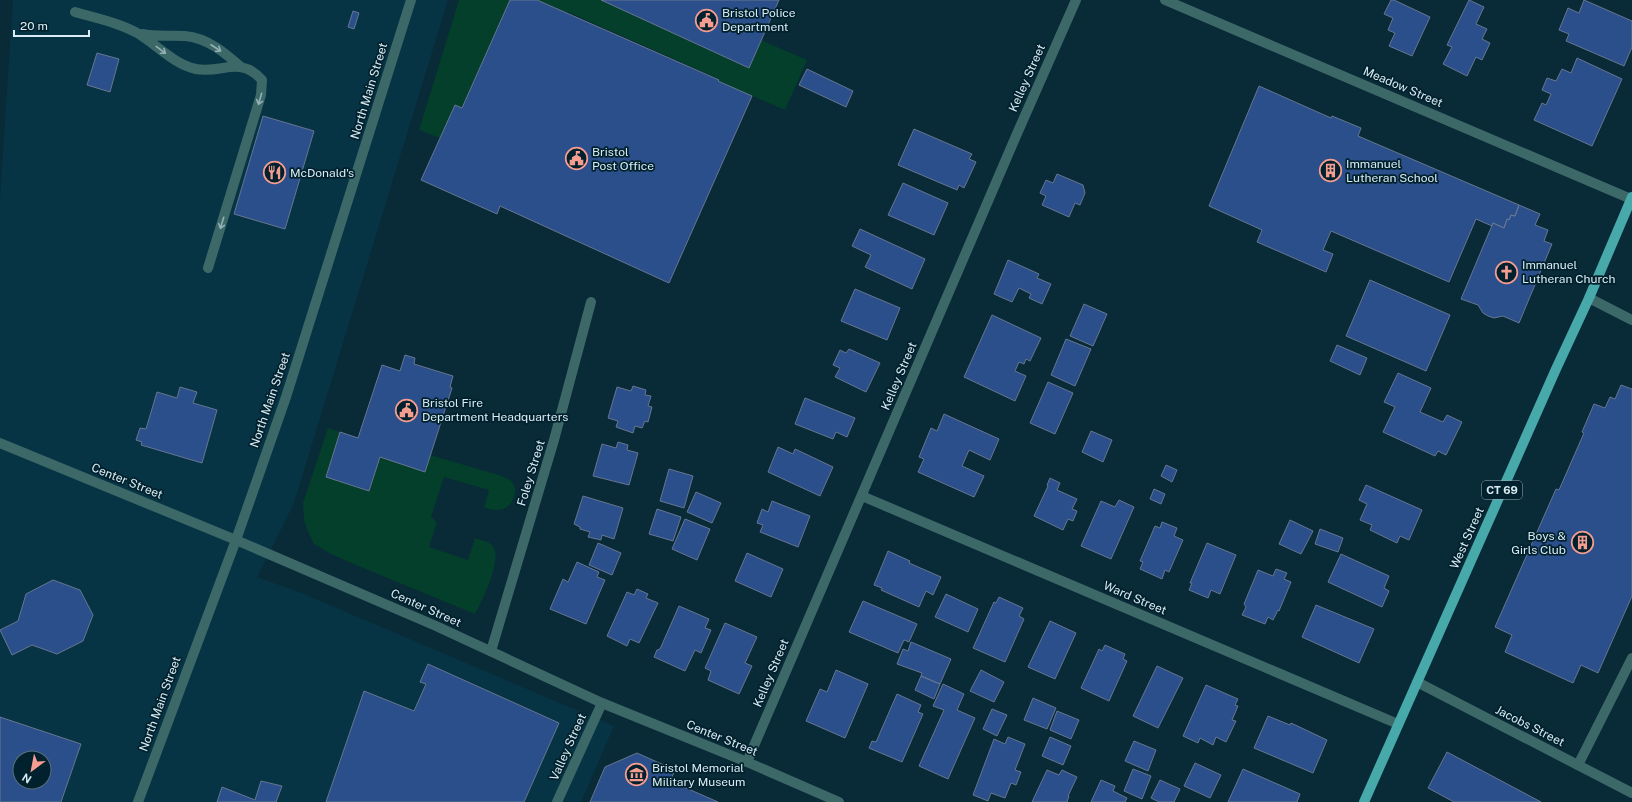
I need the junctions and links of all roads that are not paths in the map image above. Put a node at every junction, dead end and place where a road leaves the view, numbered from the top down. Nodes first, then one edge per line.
1 (411, 0) edge
2 (1076, 0) edge
3 (1170, 1) edge
4 (75, 12) dead end
5 (138, 33) junction
6 (241, 67) junction
7 (1632, 198) edge
8 (208, 268) dead end
9 (1589, 298) junction
10 (591, 302) dead end
11 (1632, 320) edge
12 (0, 443) edge
13 (862, 496) junction
14 (236, 540) junction
15 (491, 651) junction
16 (1632, 658) edge
17 (1417, 682) junction
18 (602, 703) junction
19 (1398, 724) junction
20 (747, 762) junction
21 (1578, 765) junction
22 (1632, 793) edge
23 (138, 802) edge
24 (557, 802) edge
25 (838, 802) edge
26 (1364, 802) edge

1 - 14 street, North Main Street
2 - 13 street, Kelley Street
3 - 7 street, Meadow Street
4 - 5 street
5 -> 6 street
5 -> 6 street
6 -> 8 street
7 - 9 main road, West Street / CT 69
9 - 11 street
9 - 17 main road, West Street / CT 69
10 - 15 street, Foley Street
12 - 14 street, Center Street
13 - 19 street, Ward Street
13 - 20 street, Kelley Street
14 - 15 street, Center Street
14 - 23 street, North Main Street
15 - 18 street, Center Street
16 - 21 street
17 - 19 main road, West Street / CT 69
17 - 21 street, Jacobs Street
18 - 20 street, Center Street
18 - 24 street, Valley Street
19 - 26 main road, West Street / CT 69
20 - 25 street, Center Street
21 - 22 street, Jacobs Street

